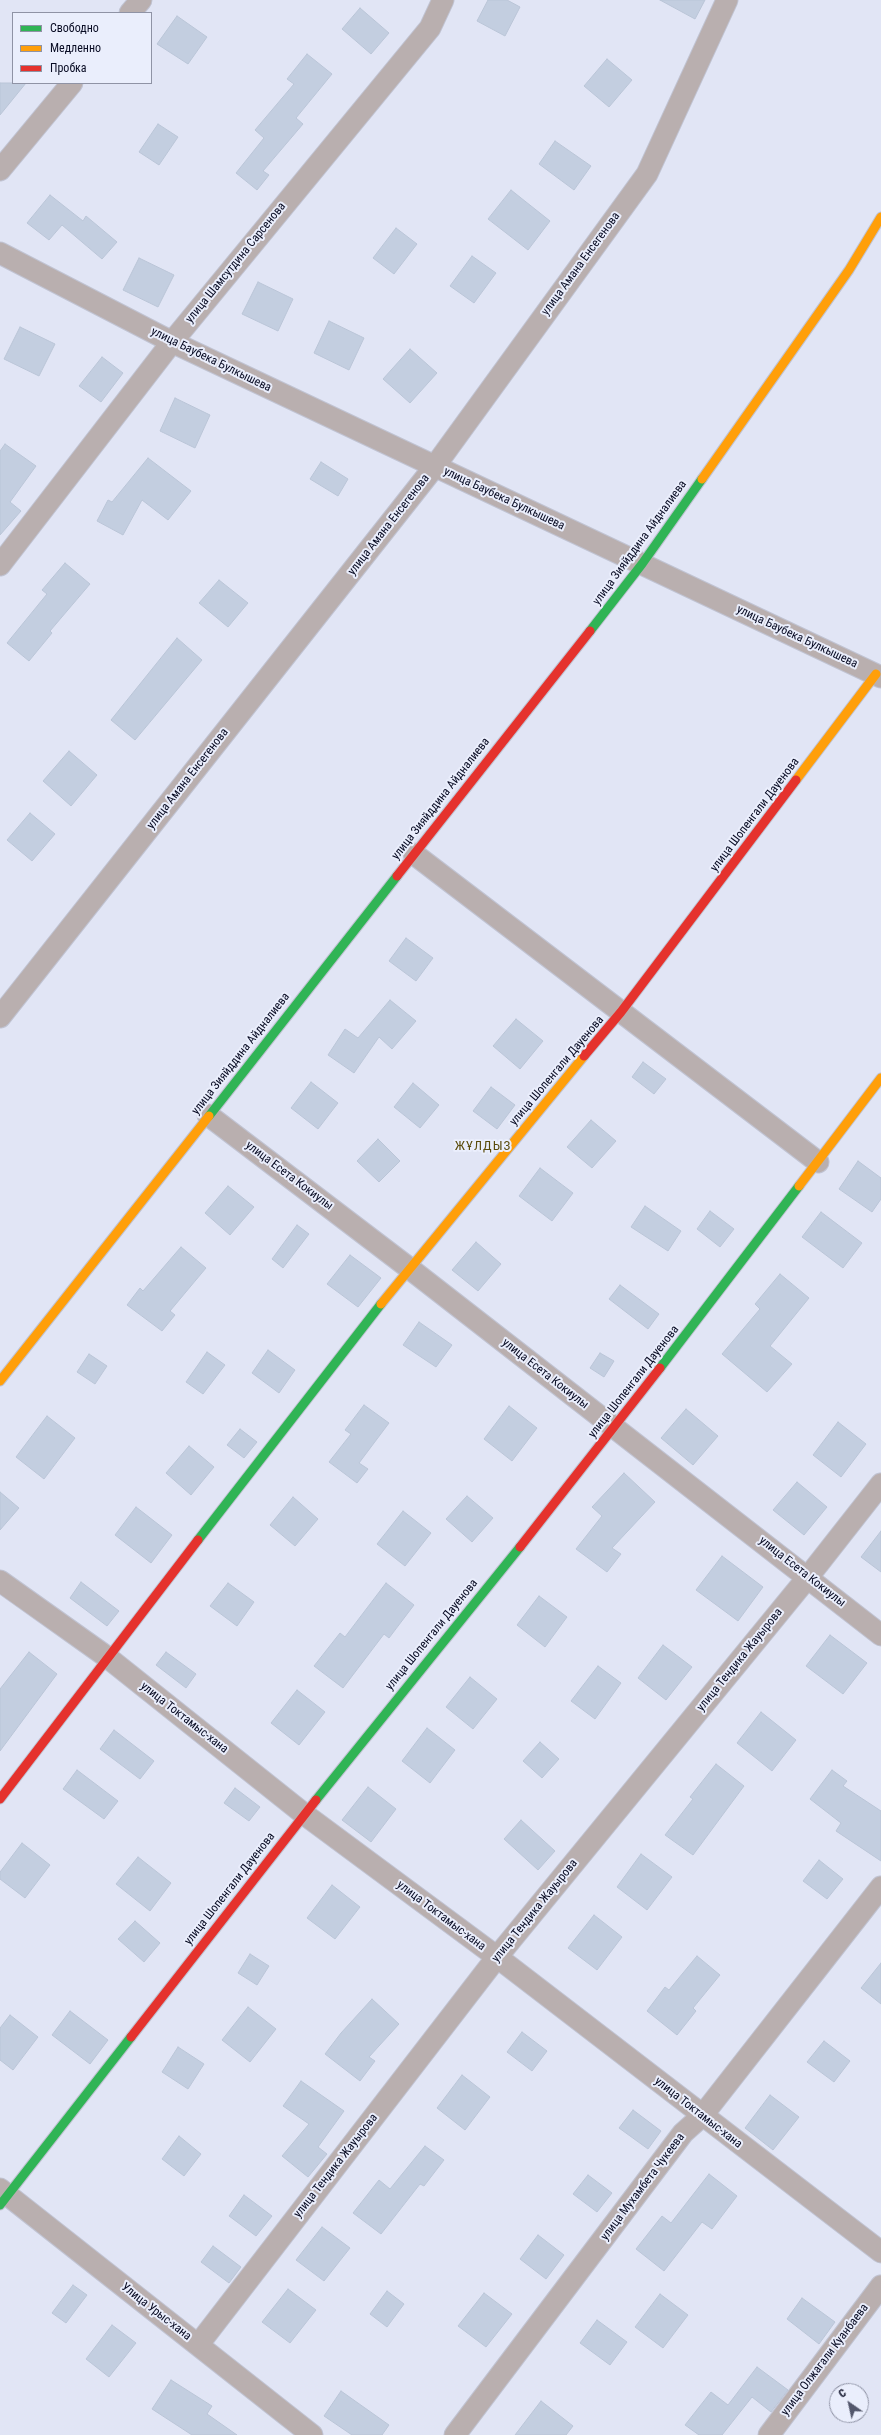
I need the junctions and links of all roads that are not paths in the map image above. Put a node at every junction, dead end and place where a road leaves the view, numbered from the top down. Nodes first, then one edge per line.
1 (141, 0) edge
2 (443, 0) edge
3 (727, 0) edge
4 (131, 12) edge
5 (71, 84) edge
6 (0, 170) edge
7 (881, 217) edge
8 (0, 253) edge
9 (172, 342) junction
10 (435, 466) junction
11 (642, 564) junction
12 (0, 565) edge
13 (879, 675) edge
14 (414, 854) junction
15 (621, 1012) junction
16 (0, 1017) edge
17 (881, 1078) edge
18 (208, 1115) junction
19 (818, 1162) junction
20 (409, 1268) junction
21 (0, 1381) edge
22 (615, 1428) junction
23 (881, 1484) edge
24 (808, 1577) junction
25 (0, 1581) edge
26 (881, 1634) edge
27 (107, 1657) junction
28 (0, 1800) edge
29 (304, 1814) junction
30 (881, 1887) edge
31 (497, 1957) junction
32 (702, 2116) junction
33 (3, 2196) edge
34 (881, 2252) edge
35 (881, 2286) edge
36 (198, 2345) junction
37 (312, 2435) edge
38 (455, 2435) edge
39 (769, 2435) edge

1 - 4 street
2 - 9 street, улица Шамсутдина Сарсенова
3 - 10 street, улица Амана Енсегенова
5 - 6 street
7 - 11 street, улица Зияйддина Айдналиева
8 - 9 street, улица Баубека Булкышева
9 - 10 street, улица Баубека Булкышева
9 - 12 street, улица Шамсутдина Сарсенова
10 - 11 street, улица Баубека Булкышева
10 - 16 street, улица Амана Енсегенова
11 - 13 street, улица Баубека Булкышева
11 - 14 street, улица Зияйддина Айдналиева
13 - 15 street, улица Шопенгали Дауенова
14 - 15 street
14 - 18 street, улица Зияйддина Айдналиева
15 - 19 street
15 - 20 street, улица Шопенгали Дауенова
17 - 19 street, улица Шопенгали Дауенова
18 - 20 street, улица Есета Кокиулы
18 - 21 street, улица Зияйддина Айдналиева
19 - 22 street, улица Шопенгали Дауенова
20 - 22 street, улица Есета Кокиулы
20 - 27 street, улица Шопенгали Дауенова
22 - 24 street, улица Есета Кокиулы
22 - 29 street, улица Шопенгали Дауенова
23 - 24 street, улица Тендика Жауырова
24 - 26 street, улица Есета Кокиулы
24 - 31 street, улица Тендика Жауырова
25 - 27 street, улица Токтамыс-хана
27 - 28 street, улица Шопенгали Дауенова
27 - 29 street, улица Токтамыс-хана
29 - 31 street, улица Токтамыс-хана
29 - 33 street, улица Шопенгали Дауенова
30 - 32 street, улица Мухамбета Чукеева
31 - 32 street, улица Токтамыс-хана
31 - 36 street, улица Тендика Жауырова
32 - 34 street, улица Токтамыс-хана
32 - 38 street, улица Мухамбета Чукеева
33 - 36 street, Улица Урыс-хана
35 - 39 street, улица Олжагали Куанбаева
36 - 37 street, Улица Урыс-хана

